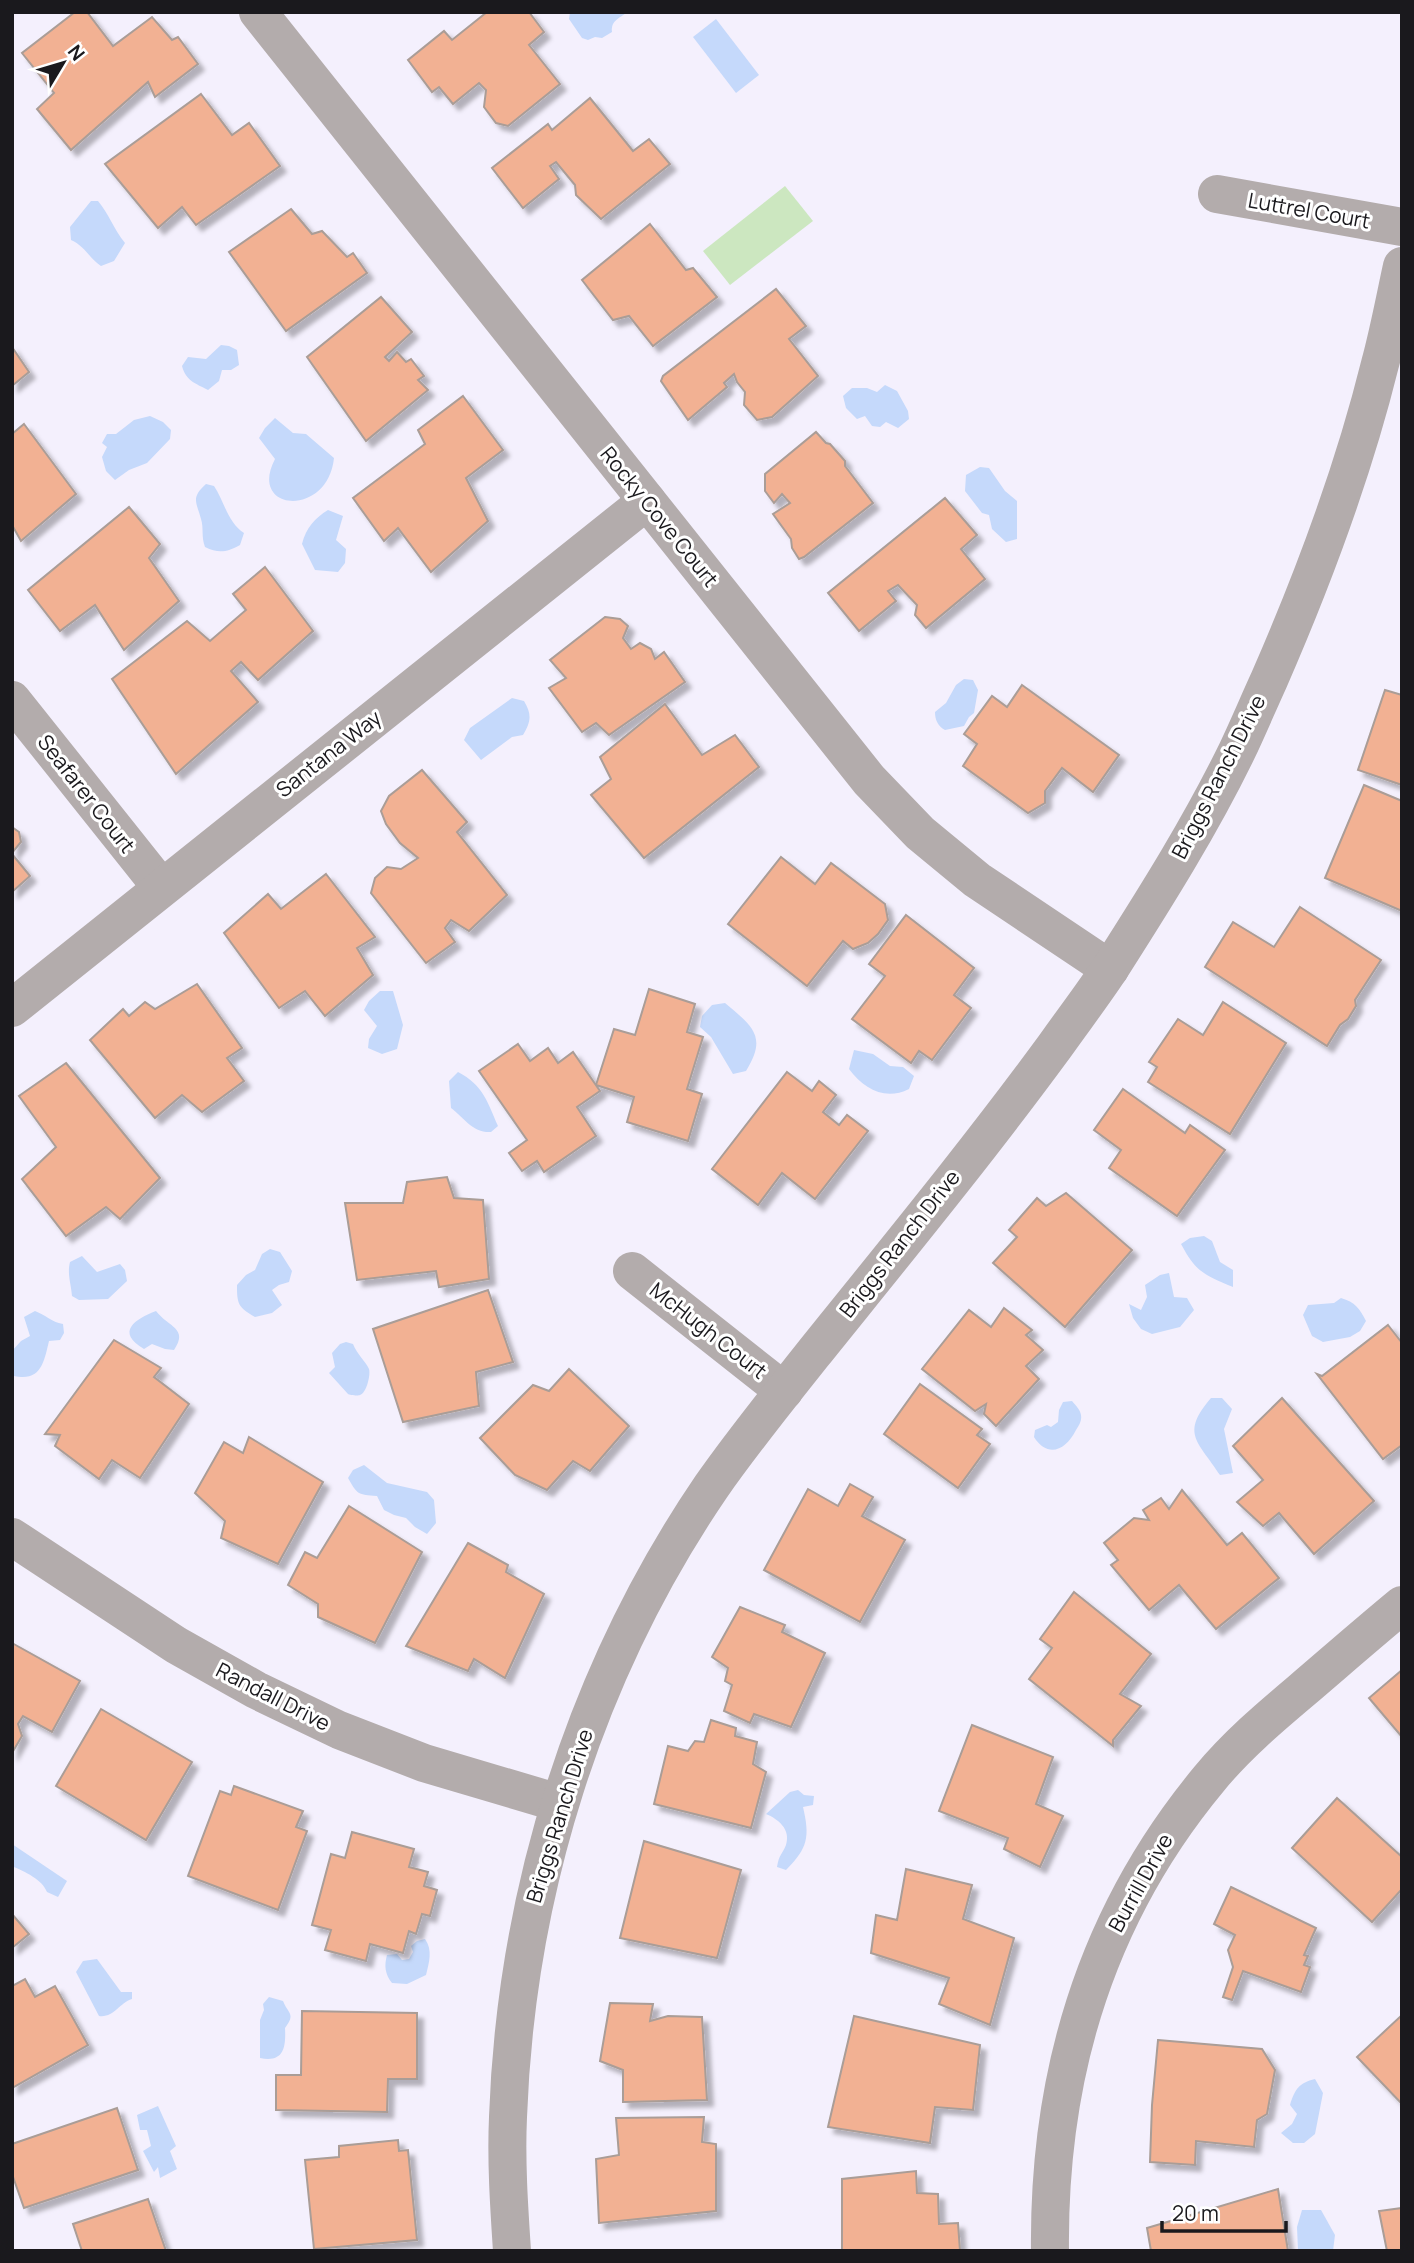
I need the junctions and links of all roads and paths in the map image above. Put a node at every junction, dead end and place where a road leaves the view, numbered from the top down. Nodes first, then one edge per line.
1 (258, 12) edge
2 (1217, 194) dead end
3 (1402, 227) edge
4 (1402, 266) edge
5 (646, 501) junction
6 (12, 700) edge
7 (161, 887) junction
8 (1110, 969) junction
9 (12, 1008) edge
10 (632, 1271) dead end
11 (784, 1391) junction
12 (12, 1537) edge
13 (1402, 1605) edge
14 (559, 1803) junction
15 (512, 2251) edge
16 (1050, 2251) edge

1 - 5 street, Rocky Cove Court
2 - 3 street, Luttrel Court
4 - 8 street, Briggs Ranch Drive
5 - 7 street, Santana Way
5 - 8 street, Rocky Cove Court
6 - 7 street, Seafarer Court
7 - 9 street, Santana Way
8 - 11 street, Briggs Ranch Drive
10 - 11 street, McHugh Court
11 - 14 street, Briggs Ranch Drive
12 - 14 street, Randall Drive
13 - 16 street, Burrill Drive
14 - 15 street, Briggs Ranch Drive

